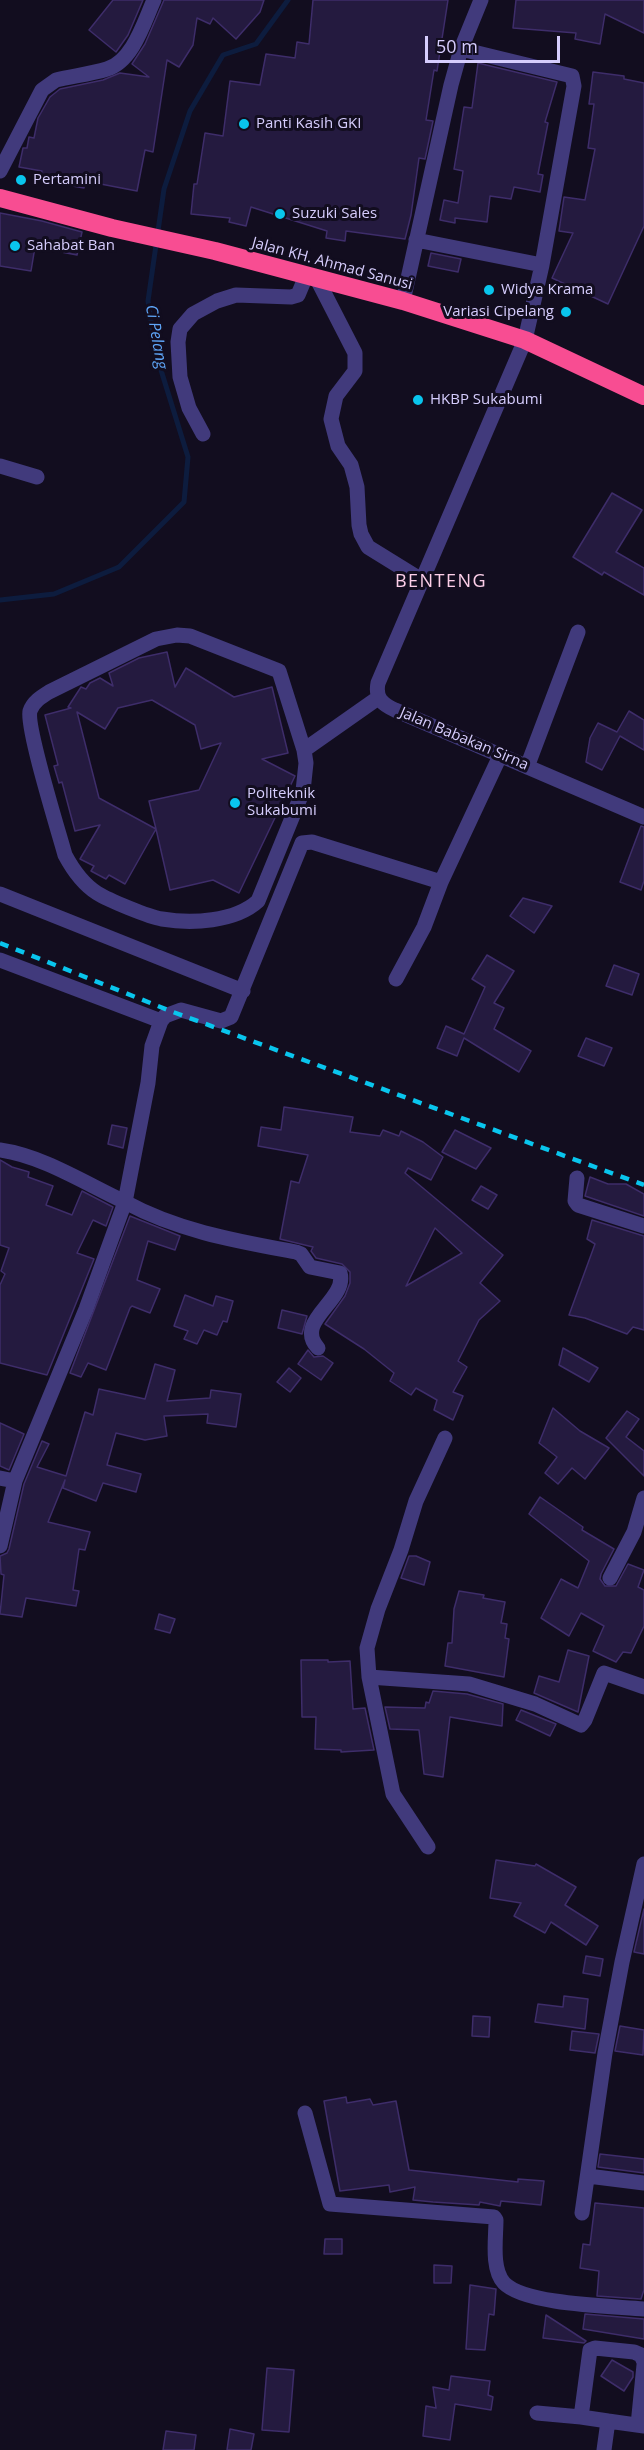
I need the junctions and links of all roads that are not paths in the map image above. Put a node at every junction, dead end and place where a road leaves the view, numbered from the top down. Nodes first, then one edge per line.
1 (154, 0) edge
2 (482, 0) edge
3 (461, 49) junction
4 (0, 171) edge
5 (0, 198) edge
6 (416, 240) junction
7 (542, 265) junction
8 (311, 278) junction
9 (403, 301) junction
10 (525, 340) junction
11 (644, 396) edge
12 (203, 434) dead end
13 (0, 466) edge
14 (37, 477) dead end
15 (423, 581) junction
16 (578, 632) dead end
17 (378, 698) junction
18 (304, 750) junction
19 (500, 756) junction
20 (527, 767) junction
21 (644, 817) edge
22 (441, 882) junction
23 (0, 894) edge
24 (0, 960) edge
25 (396, 980) dead end
26 (243, 991) junction
27 (161, 1021) junction
28 (0, 1150) edge
29 (576, 1178) dead end
30 (125, 1202) junction
31 (644, 1226) edge
32 (318, 1348) dead end
33 (445, 1438) dead end
34 (7, 1479) edge
35 (644, 1498) edge
36 (0, 1546) edge
37 (610, 1578) dead end
38 (369, 1677) junction
39 (644, 1687) edge
40 (428, 1847) dead end
41 (644, 1864) edge
42 (305, 2113) dead end
43 (588, 2176) junction
44 (644, 2183) edge
45 (582, 2213) dead end
46 (644, 2309) edge
47 (644, 2363) edge
48 (537, 2413) dead end
49 (581, 2417) junction
50 (608, 2421) junction
51 (641, 2426) edge
52 (604, 2450) edge

1 - 4 street
2 - 3 street
3 - 6 street
3 - 7 street
5 - 8 highway, Jalan KH. Ahmad Sanusi
6 - 7 street
6 - 9 street
7 - 10 street
8 - 9 highway, Jalan KH. Ahmad Sanusi
8 - 12 street
8 - 15 street
9 - 10 highway, Jalan KH. Ahmad Sanusi
10 - 11 highway, Jalan KH. Ahmad Sanusi
10 - 15 street
13 - 14 street
15 - 17 street
16 - 20 street
17 - 18 street
17 - 19 street, Jalan Babakan Sirna
18 - 18 street
19 - 20 street, Jalan Babakan Sirna
19 - 22 street
20 - 21 street, Jalan Babakan Sirna
22 - 25 street
22 - 26 street
23 - 26 street
24 - 27 street
26 - 27 street
27 - 30 street
28 - 30 street
29 - 31 street
30 - 32 street
30 - 34 street
33 - 38 street
34 - 36 street
35 - 37 street
38 - 39 street
38 - 40 street
41 - 43 street
42 - 46 street
43 - 44 street
43 - 45 street
47 - 49 street
47 - 51 street
48 - 49 street
49 - 50 street
50 - 51 street
50 - 52 street

